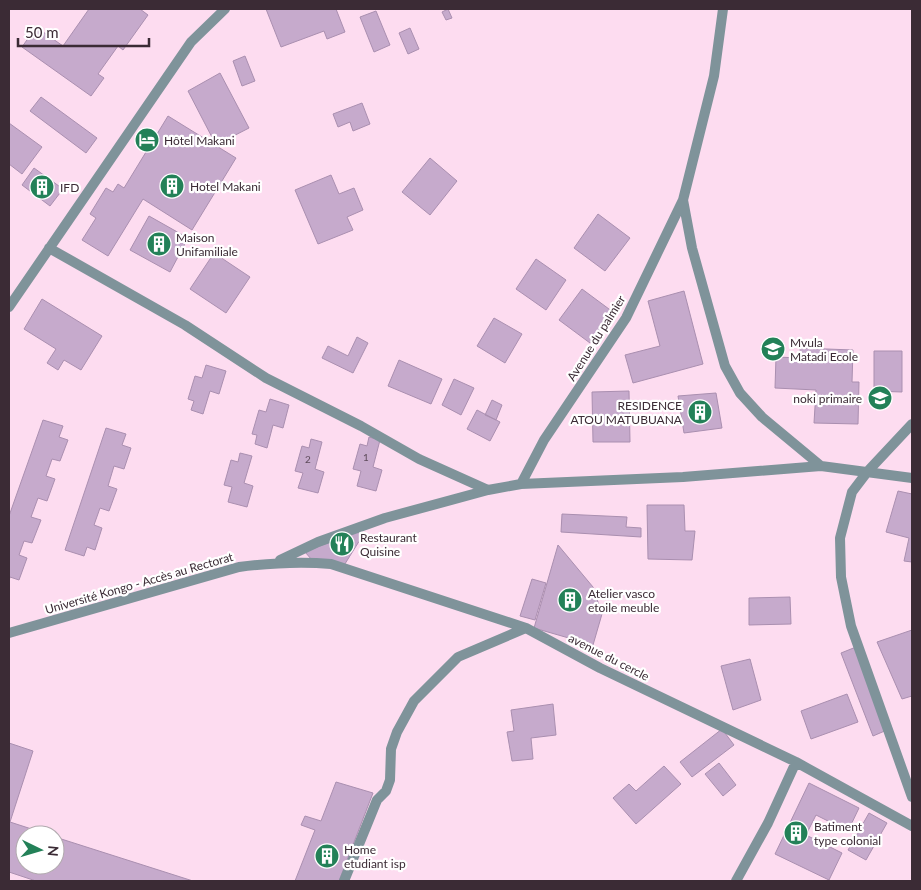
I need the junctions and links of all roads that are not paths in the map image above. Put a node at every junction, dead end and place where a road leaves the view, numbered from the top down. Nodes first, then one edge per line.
1 (225, 9) edge
2 (723, 9) edge
3 (682, 200) junction
4 (49, 248) junction
5 (9, 308) edge
6 (912, 424) edge
7 (821, 466) junction
8 (868, 471) junction
9 (912, 478) edge
10 (521, 484) junction
11 (488, 490) junction
12 (276, 562) junction
13 (526, 628) junction
14 (9, 633) edge
15 (796, 762) junction
16 (912, 797) edge
17 (912, 826) edge
18 (344, 881) edge
19 (736, 881) edge

1 - 4 street
2 - 3 street, Avenue du palmier
3 - 7 street
3 - 10 street, Avenue du palmier
4 - 5 street
4 - 11 street
6 - 8 street
7 - 8 street
7 - 10 street
8 - 9 street
8 - 16 street
10 - 11 street
11 - 12 street
12 - 13 street, avenue du cercle
12 - 14 street, Université Kongo - Accès au Rectorat
13 - 15 street, avenue du cercle
13 - 18 street
15 - 17 street, avenue du cercle
15 - 19 street

